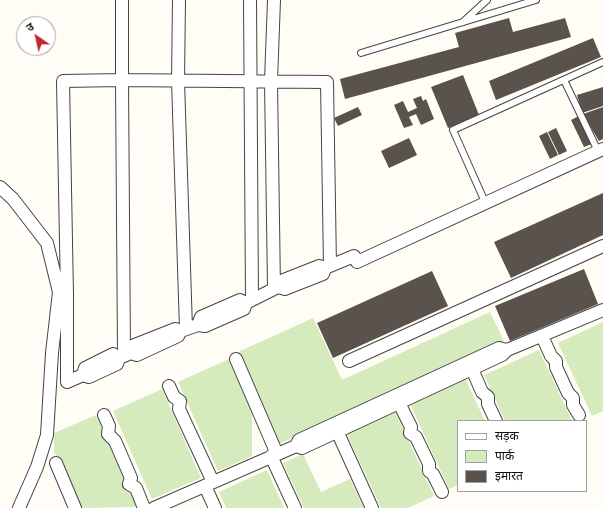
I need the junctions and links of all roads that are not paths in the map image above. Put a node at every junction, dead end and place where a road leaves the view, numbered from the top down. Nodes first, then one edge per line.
1 (122, 0) edge
2 (179, 0) edge
3 (250, 0) edge
4 (274, 0) edge
5 (487, 0) edge
6 (536, 0) edge
7 (462, 23) junction
8 (361, 53) dead end
9 (603, 62) edge
10 (122, 80) junction
11 (564, 80) junction
12 (178, 81) junction
13 (251, 81) junction
14 (271, 81) junction
15 (601, 150) edge
16 (0, 187) edge
17 (485, 202) junction
18 (602, 249) edge
19 (328, 267) junction
20 (276, 288) junction
21 (249, 301) junction
22 (603, 310) edge
23 (183, 330) junction
24 (542, 336) junction
25 (507, 350) junction
26 (125, 355) junction
27 (236, 359) dead end
28 (349, 361) dead end
29 (472, 369) junction
30 (171, 392) dead end
31 (399, 403) junction
32 (576, 410) dead end
33 (106, 420) dead end
34 (496, 420) edge
35 (337, 431) junction
36 (296, 446) junction
37 (274, 455) junction
38 (56, 463) dead end
39 (209, 484) junction
40 (442, 492) dead end
41 (19, 508) edge
42 (76, 508) edge
43 (144, 508) edge
44 (154, 508) edge
45 (215, 508) edge
46 (295, 508) edge
47 (372, 508) edge

1 - 10 street
2 - 12 street
3 - 13 street
4 - 14 street
5 - 7 lane
6 - 7 lane
7 - 8 lane
9 - 11 lane
10 - 12 street
10 - 26 street
10 - 26 street
11 - 15 lane
11 - 17 lane
12 - 13 street
12 - 23 street
13 - 14 street
13 - 21 street
14 - 19 street
14 - 20 street
15 - 17 street
16 - 41 street
17 - 19 street
18 - 28 street
19 - 20 street
20 - 21 street
21 - 23 street
22 - 24 street
23 - 26 street
24 - 25 street
24 - 32 street
25 - 29 street
25 - 36 street
27 - 37 street
29 - 31 street
29 - 34 street
30 - 39 street
31 - 35 street
31 - 40 street
33 - 43 street
35 - 36 street
35 - 47 street
36 - 37 street
37 - 39 street
37 - 46 street
38 - 42 street
39 - 44 street
39 - 45 street

